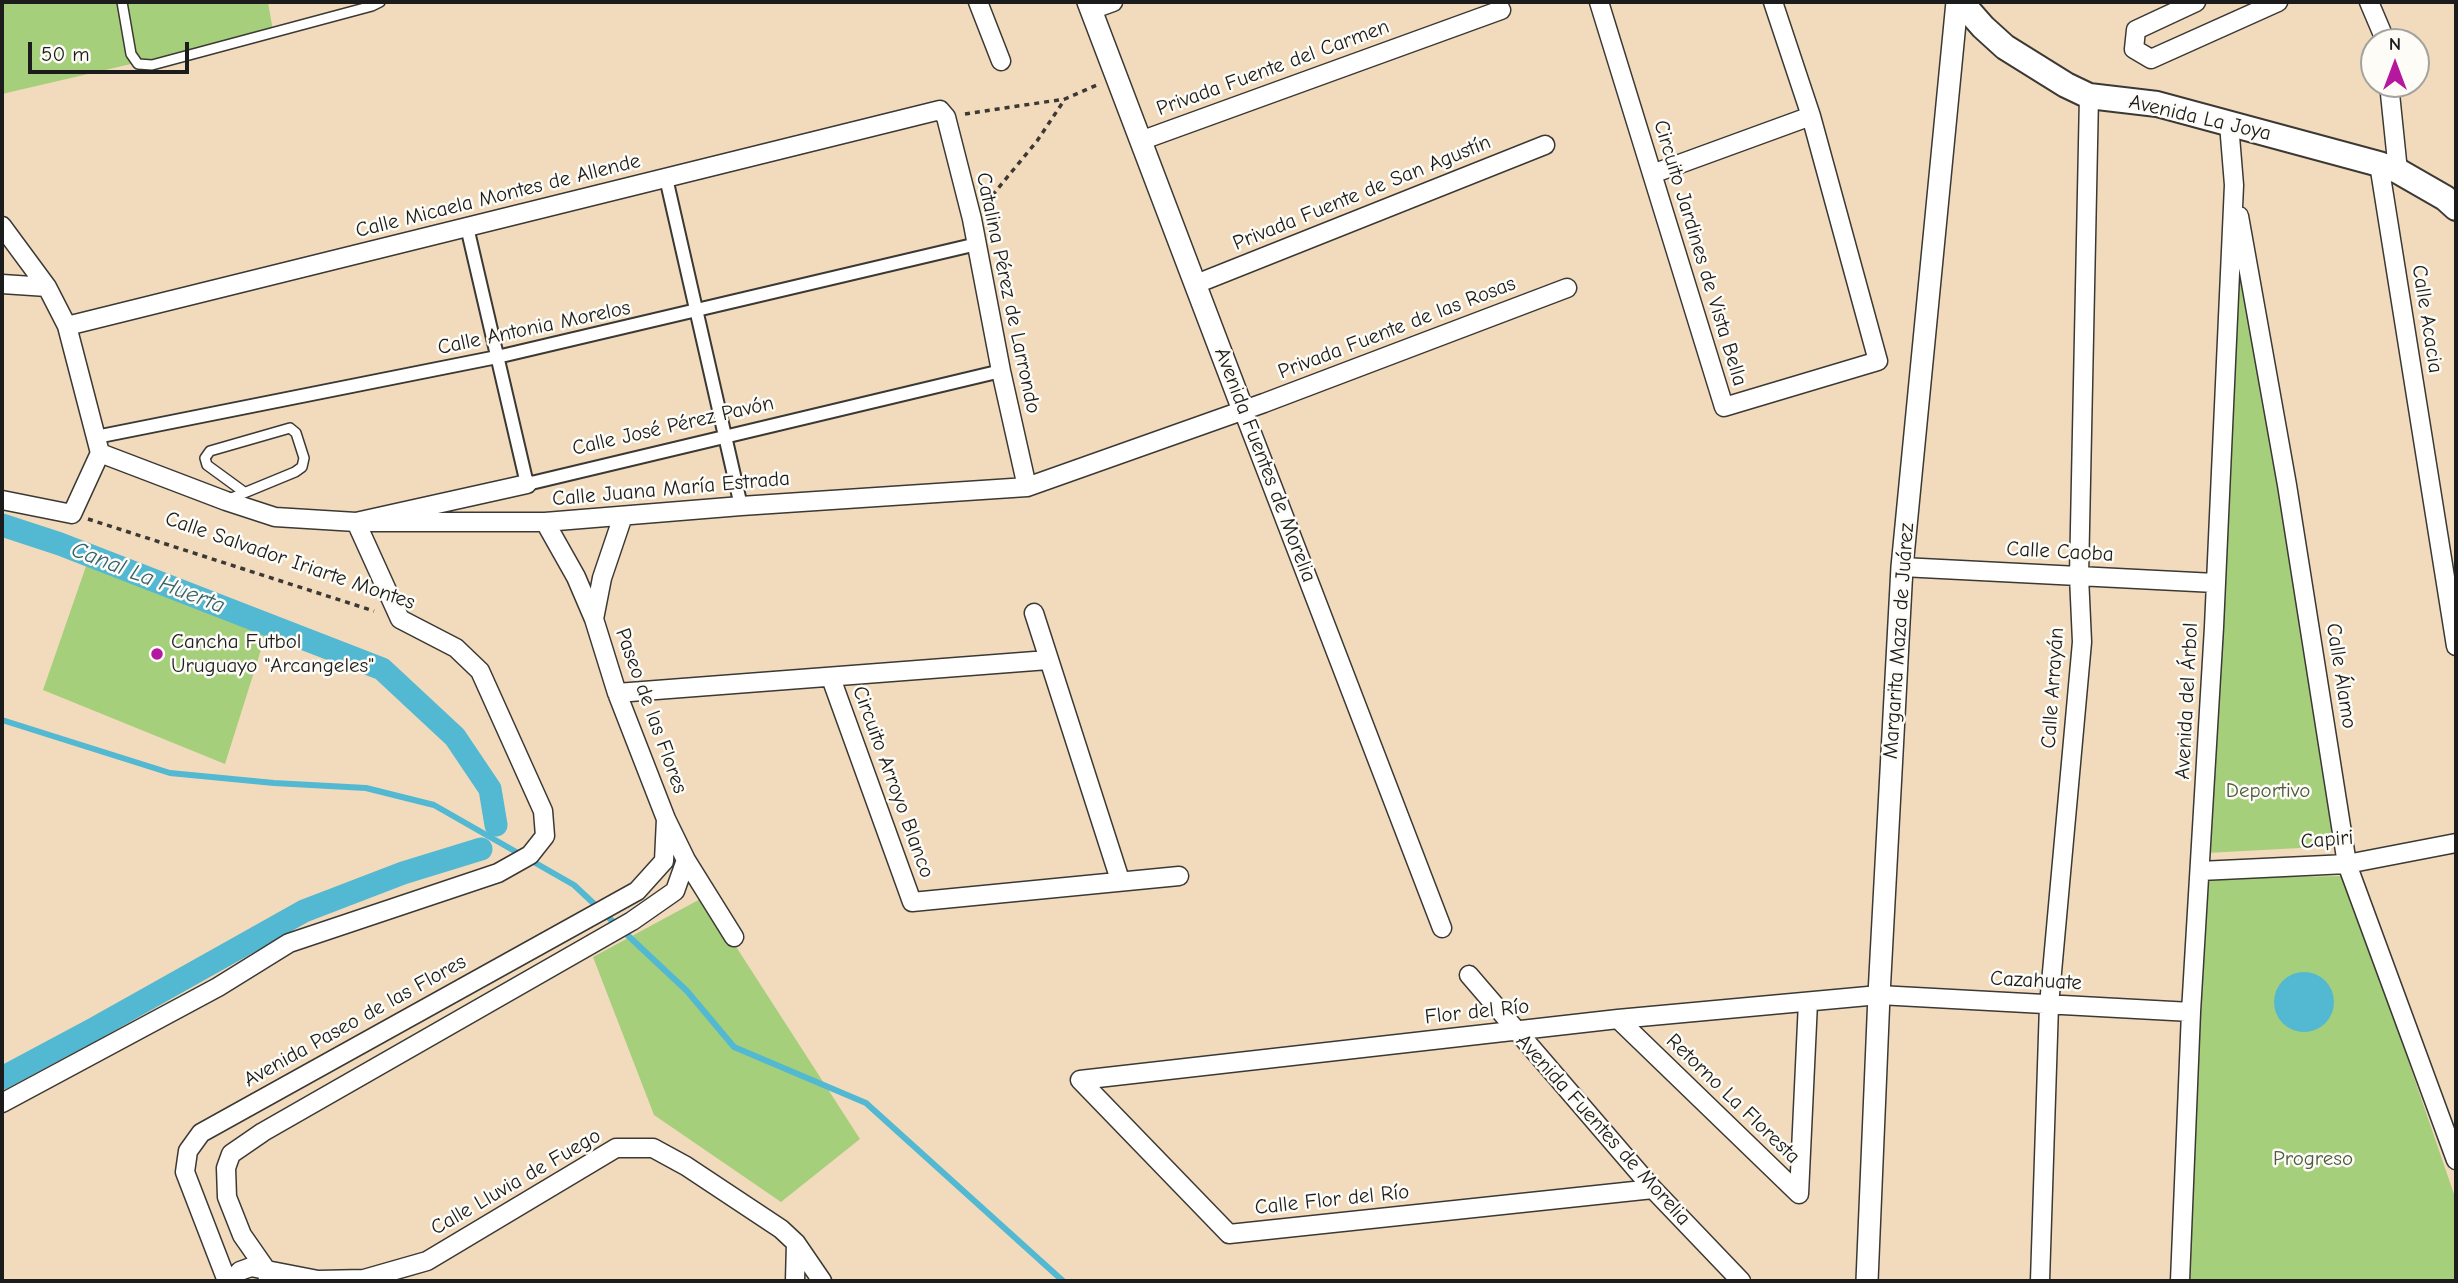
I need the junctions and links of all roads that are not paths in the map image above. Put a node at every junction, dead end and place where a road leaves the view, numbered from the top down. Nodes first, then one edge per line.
1 (122, 2) edge
2 (380, 2) edge
3 (978, 2) edge
4 (1113, 2) edge
5 (1599, 2) edge
6 (1773, 2) edge
7 (1959, 2) edge
8 (2194, 2) edge
9 (2278, 2) edge
10 (2369, 2) edge
11 (1089, 6) edge
12 (1501, 10) dead end
13 (2379, 28) edge
14 (1000, 61) dead end
15 (2090, 96) junction
16 (2389, 98) edge
17 (943, 114) joint
18 (1811, 116) junction
19 (2230, 124) junction
20 (1139, 141) junction
21 (1545, 145) dead end
22 (2389, 167) junction
23 (1652, 174) junction
24 (666, 178) junction
25 (2234, 185) junction
26 (2456, 208) edge
27 (2, 226) edge
28 (467, 227) junction
29 (977, 244) junction
30 (2, 284) edge
31 (1196, 284) junction
32 (47, 287) junction
33 (1567, 288) dead end
34 (696, 311) junction
35 (67, 326) junction
36 (497, 357) junction
37 (1000, 371) junction
38 (1243, 410) junction
39 (726, 437) junction
40 (98, 445) junction
41 (527, 484) junction
42 (1027, 487) junction
43 (244, 492) junction
44 (2, 500) edge
45 (226, 501) junction
46 (741, 506) junction
47 (623, 516) junction
48 (356, 522) junction
49 (545, 522) junction
50 (1902, 567) junction
51 (2079, 576) junction
52 (2215, 583) junction
53 (1034, 613) dead end
54 (594, 619) junction
55 (2456, 646) edge
56 (1048, 660) junction
57 (831, 678) junction
58 (617, 693) junction
59 (666, 819) junction
60 (2456, 843) edge
61 (686, 860) junction
62 (664, 861) joint
63 (2347, 864) junction
64 (2200, 871) junction
65 (1179, 876) dead end
66 (1120, 880) junction
67 (607, 908) junction
68 (1442, 928) dead end
69 (615, 932) junction
70 (734, 937) dead end
71 (1469, 975) dead end
72 (1879, 995) junction
73 (1808, 1002) junction
74 (2049, 1005) junction
75 (2191, 1012) junction
76 (1618, 1019) junction
77 (1515, 1031) junction
78 (1080, 1080) joint
79 (2, 1103) edge
80 (2456, 1160) edge
81 (1653, 1189) junction
82 (796, 1243) junction
83 (267, 1275) edge
84 (317, 1280) edge
85 (229, 1281) edge
86 (795, 1281) edge
87 (822, 1281) edge
88 (1741, 1281) edge
89 (1867, 1281) edge
90 (2040, 1281) edge
91 (2180, 1281) edge

1 - 2 lane
3 - 14 street
4 - 11 street
5 - 23 street, Circuito Jardines de Vista Bella
6 - 18 street, Circuito Jardines de Vista Bella
7 - 15 main road, Avenida La Joya
7 - 50 street, Margarita Maza de Juárez
8 - 9 street
10 - 13 street
11 - 20 street, Avenida Fuentes de Morelia
12 - 20 street, Privada Fuente del Carmen
15 - 19 main road, Avenida La Joya
15 - 51 street, Calle Arrayán
16 - 22 street, Calle Acacia
17 - 24 street, Calle Micaela Montes de Allende
17 - 29 street, Catalina Pérez de Larrondo
18 - 23 street
18 - 23 street, Circuito Jardines de Vista Bella
19 - 22 main road, Avenida La Joya
19 - 25 street, Avenida del Árbol
20 - 31 street, Avenida Fuentes de Morelia
21 - 31 street, Privada Fuente de San Agustín
22 - 26 main road, Avenida La Joya
22 - 55 street, Calle Acacia
24 - 28 street, Calle Micaela Montes de Allende
24 - 34 street
25 - 52 street, Avenida del Árbol
25 - 63 street, Calle Álamo
27 - 32 street
28 - 35 street, Calle Micaela Montes de Allende
28 - 36 street
29 - 34 street, Calle Antonia Morelos
29 - 37 street, Catalina Pérez de Larrondo
30 - 32 street
31 - 38 street, Avenida Fuentes de Morelia
32 - 35 street
33 - 38 street, Privada Fuente de las Rosas
34 - 36 street, Calle Antonia Morelos
34 - 39 street
35 - 40 street
36 - 40 street, Calle Antonia Morelos
36 - 41 street
37 - 39 street, Calle José Pérez Pavón
37 - 42 street, Catalina Pérez de Larrondo
38 - 42 street, Calle Juana María Estrada
38 - 68 street, Avenida Fuentes de Morelia
39 - 41 street, Calle José Pérez Pavón
39 - 46 street
40 - 44 street
40 - 45 street, Calle Juana María Estrada
41 - 48 street, Calle José Pérez Pavón
42 - 46 street, Calle Juana María Estrada
43 - 43 lane
43 - 45 lane
45 - 48 street, Calle Juana María Estrada
46 - 47 street, Calle Juana María Estrada
47 - 49 street, Calle Juana María Estrada
47 - 54 street, Paseo de las Flores
48 - 49 street, Calle Juana María Estrada
48 - 79 street, Calle Salvador Iriarte Montes
49 - 54 street, Paseo de las Flores
50 - 51 street, Calle Caoba
50 - 72 street, Margarita Maza de Juárez
51 - 52 street, Calle Caoba
51 - 74 street, Calle Arrayán
52 - 64 street, Avenida del Árbol
53 - 56 street
54 - 58 street, Paseo de las Flores
56 - 57 street, Circuito Arroyo Blanco
56 - 66 street
57 - 58 street, Circuito Arroyo Blanco
57 - 66 street, Circuito Arroyo Blanco
58 - 59 street, Paseo de las Flores
59 - 61 street, Paseo de las Flores
59 - 62 street, Paseo de las Flores
60 - 63 street, Capiri
61 - 69 street
61 - 70 street, Paseo de las Flores
62 - 67 street, Avenida Paseo de las Flores
63 - 64 street, Capiri
63 - 80 street, Calle Álamo
64 - 75 street, Avenida del Árbol
65 - 66 street, Circuito Arroyo Blanco
67 - 69 street
67 - 85 street, Avenida Paseo de las Flores
69 - 83 street
71 - 77 street, Avenida Fuentes de Morelia
72 - 73 street, Flor del Río
72 - 74 street, Cazahuate
72 - 89 street, Margarita Maza de Juárez
73 - 76 street, Flor del Río
73 - 76 street, Retorno La Floresta
74 - 75 street, Cazahuate
74 - 90 street, Calle Arrayán
75 - 91 street, Avenida del Árbol
76 - 77 street, Flor del Río
77 - 78 street, Flor del Río
77 - 81 street, Avenida Fuentes de Morelia
78 - 81 street, Calle Flor del Río
81 - 88 street, Avenida Fuentes de Morelia
82 - 84 street, Calle Lluvia de Fuego
82 - 86 street
82 - 87 street, Calle Lluvia de Fuego
83 - 84 street, Calle Lluvia de Fuego
83 - 85 street

